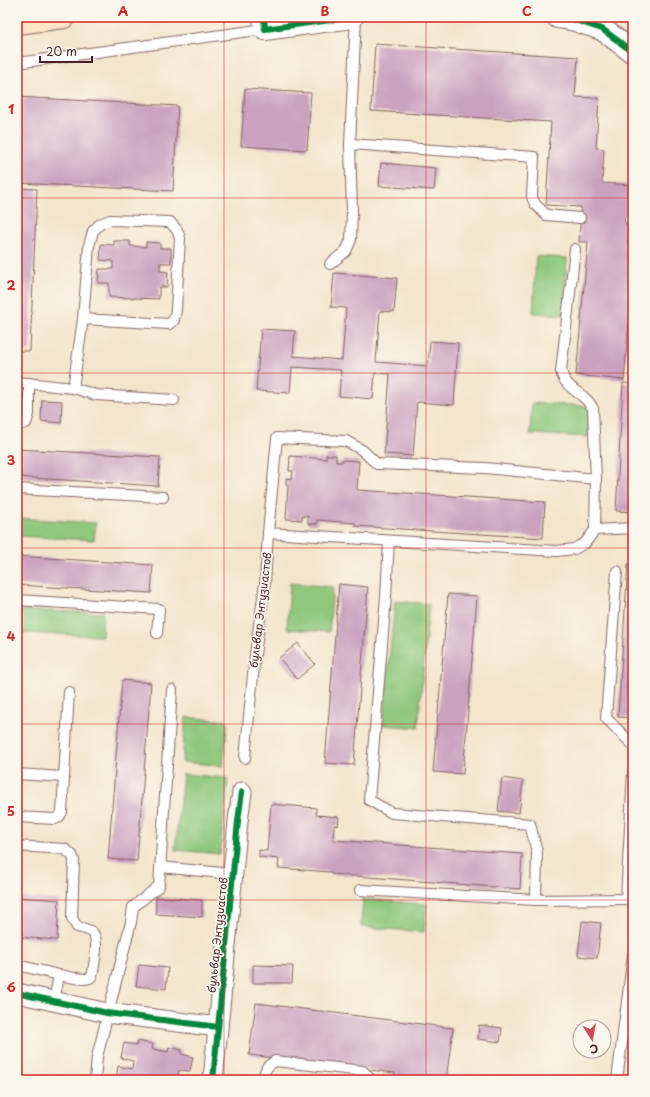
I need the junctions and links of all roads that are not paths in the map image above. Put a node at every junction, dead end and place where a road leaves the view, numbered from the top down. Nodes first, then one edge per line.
1 (64, 17) edge
2 (352, 17) edge
3 (356, 17) edge
4 (558, 17) edge
5 (17, 23) edge
6 (265, 23) edge
7 (633, 52) edge
8 (17, 63) edge
9 (350, 144) junction
10 (580, 218) dead end
11 (575, 249) dead end
12 (330, 264) dead end
13 (83, 319) junction
14 (17, 382) edge
15 (29, 383) junction
16 (73, 388) junction
17 (174, 400) dead end
18 (17, 425) edge
19 (596, 479) junction
20 (17, 489) edge
21 (163, 497) dead end
22 (633, 528) edge
23 (596, 530) junction
24 (268, 533) junction
25 (389, 541) junction
26 (617, 571) dead end
27 (17, 600) edge
28 (157, 633) dead end
29 (172, 690) dead end
30 (69, 692) dead end
31 (633, 745) edge
32 (245, 758) dead end
33 (633, 773) edge
34 (17, 774) edge
35 (64, 777) junction
36 (242, 792) dead end
37 (17, 817) edge
38 (17, 846) edge
39 (160, 867) junction
40 (233, 874) junction
41 (360, 890) dead end
42 (629, 899) edge
43 (536, 900) junction
44 (633, 955) edge
45 (17, 965) edge
46 (59, 975) junction
47 (17, 993) edge
48 (54, 1001) junction
49 (107, 1013) junction
50 (218, 1027) junction
51 (95, 1080) edge
52 (213, 1080) edge
53 (262, 1080) edge
54 (371, 1080) edge
55 (617, 1080) edge

1 - 5 main road
2 - 6 street
3 - 9 lane
4 - 7 street
6 - 8 lane
9 - 10 lane
9 - 12 lane
11 - 19 lane
13 - 13 lane
13 - 16 lane
14 - 15 lane
15 - 16 lane
15 - 18 lane
16 - 17 lane
19 - 23 lane
19 - 24 lane, бульвар Энтузиастов
20 - 21 lane
22 - 23 lane
23 - 25 lane
24 - 25 lane
24 - 32 lane, бульвар Энтузиастов
25 - 43 lane
26 - 31 lane
27 - 28 lane
29 - 39 lane
30 - 35 lane
33 - 42 lane
34 - 35 lane
35 - 37 lane
36 - 40 street, бульвар Энтузиастов
38 - 46 lane
39 - 40 lane
39 - 49 lane
40 - 50 street, бульвар Энтузиастов
41 - 43 lane
42 - 43 lane
44 - 55 lane
45 - 46 lane
46 - 48 lane
47 - 48 street
48 - 49 street
49 - 50 street
49 - 51 lane
50 - 52 street, бульвар Энтузиастов
53 - 54 lane

